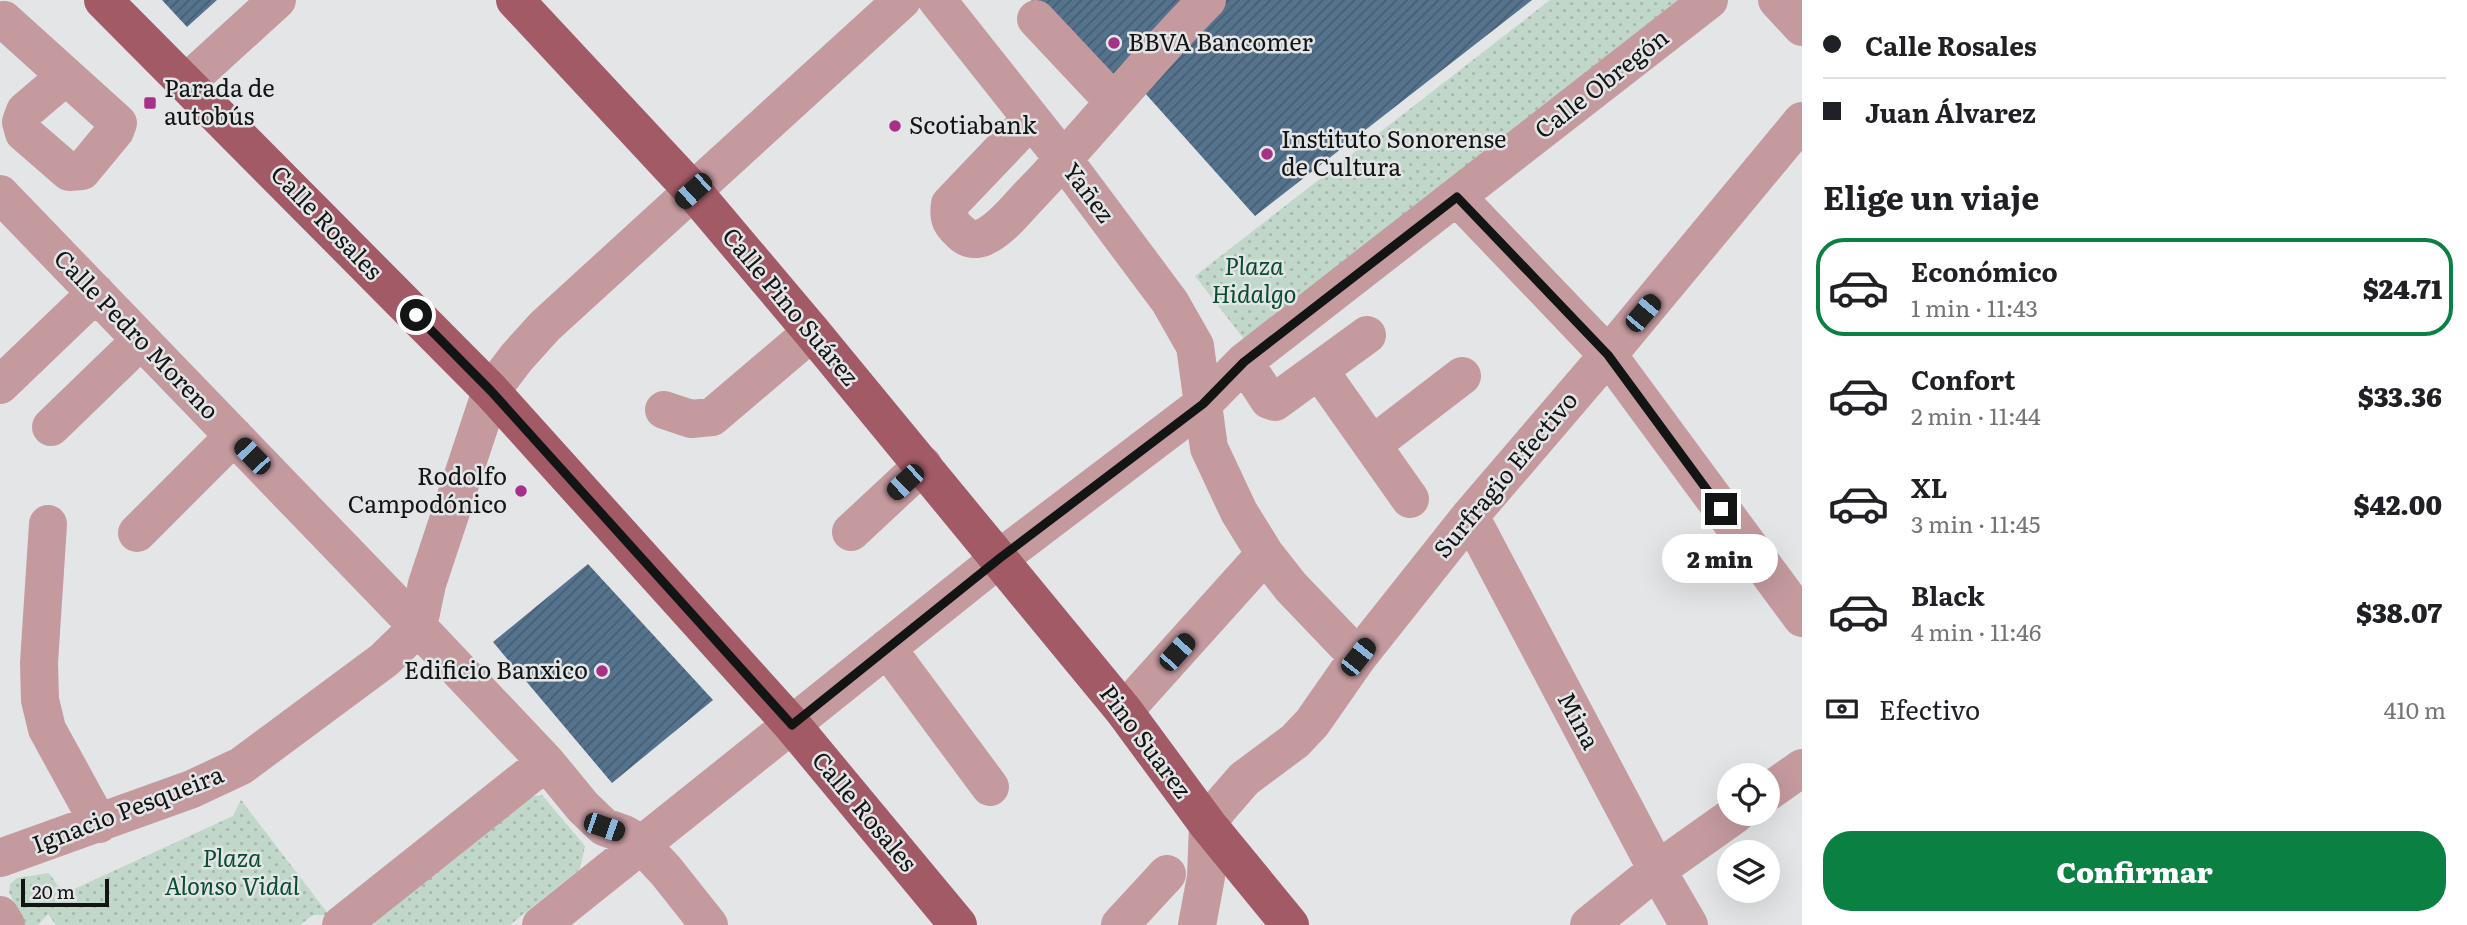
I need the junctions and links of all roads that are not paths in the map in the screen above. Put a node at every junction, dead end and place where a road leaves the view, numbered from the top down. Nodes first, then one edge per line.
1 (103, 0) edge
2 (277, 0) edge
3 (515, 0) edge
4 (902, 0) edge
5 (937, 0) edge
6 (1208, 0) edge
7 (1709, 0) edge
8 (1776, 0) edge
9 (10, 14) edge
10 (1036, 19) dead end
11 (1802, 27) edge
12 (66, 76) dead end
13 (186, 83) junction
14 (1113, 102) junction
15 (1031, 119) junction
16 (1802, 121) edge
17 (1064, 160) junction
18 (693, 191) junction
19 (1457, 197) junction
20 (2, 199) edge
21 (96, 293) junction
22 (812, 332) junction
23 (1367, 335) dead end
24 (141, 340) junction
25 (1608, 355) junction
26 (1244, 362) junction
27 (1319, 370) junction
28 (1462, 376) dead end
29 (0, 385) edge
30 (491, 391) junction
31 (1203, 404) junction
32 (664, 410) dead end
33 (51, 428) dead end
34 (234, 436) junction
35 (1372, 445) junction
36 (923, 465) junction
37 (1410, 499) dead end
38 (1470, 516) junction
39 (48, 524) dead end
40 (851, 532) dead end
41 (137, 533) dead end
42 (1265, 554) junction
43 (1000, 558) junction
44 (1802, 618) edge
45 (418, 627) junction
46 (887, 648) junction
47 (1358, 657) junction
48 (1124, 711) junction
49 (792, 725) junction
50 (546, 762) junction
51 (1802, 768) edge
52 (1780, 784) edge
53 (990, 787) dead end
54 (99, 824) junction
55 (1208, 825) junction
56 (1719, 826) edge
57 (640, 844) junction
58 (0, 858) edge
59 (1657, 870) junction
60 (1167, 874) dead end
61 (0, 915) edge
62 (347, 923) edge
63 (6, 925) edge
64 (541, 925) edge
65 (709, 925) edge
66 (958, 925) edge
67 (1120, 925) edge
68 (1197, 925) edge
69 (1290, 925) edge
70 (1589, 925) edge
71 (1689, 925) edge

1 - 13 main road, Calle Rosales
2 - 13 street
3 - 18 main road, Calle Pino Suárez
4 - 18 street
5 - 15 street, Yañez
6 - 14 street
7 - 19 street, Calle Obregón
8 - 11 street
9 - 12 street
10 - 14 street
13 - 30 main road, Calle Rosales
14 - 17 street
15 - 17 street, Yañez
15 - 17 street
16 - 25 street, Surfragio Efectivo
17 - 31 street, Yañez
18 - 22 main road, Calle Pino Suárez
18 - 30 street
19 - 25 street
19 - 26 street, Calle Obregón
20 - 21 street, Calle Pedro Moreno
21 - 24 street, Calle Pedro Moreno
21 - 29 street
22 - 32 street
22 - 36 main road, Calle Pino Suárez
23 - 27 street
24 - 33 street
24 - 34 street, Calle Pedro Moreno
25 - 38 street, Surfragio Efectivo
25 - 44 street
26 - 27 street
26 - 31 street, Calle Obregón
27 - 35 street
28 - 35 street
30 - 45 street
30 - 49 main road, Calle Rosales
31 - 42 street, Yañez
31 - 43 street, Calle Obregón
34 - 41 street
34 - 45 street, Calle Pedro Moreno
35 - 37 street
36 - 40 street
36 - 43 main road, Calle Pino Suárez
38 - 47 street, Surfragio Efectivo
38 - 59 street, Mina
39 - 54 street
42 - 47 street, Yañez
42 - 48 street
43 - 46 street, Calle Obregón
43 - 48 main road, Pino Suarez
45 - 50 street, Calle Pedro Moreno
45 - 54 street, Ignacio Pesqueira
46 - 49 street, Calle Obregón
46 - 53 street
47 - 55 street, Surfragio Efectivo
48 - 55 main road, Pino Suarez
49 - 57 street, Calle Obregón
49 - 66 main road, Calle Rosales
50 - 57 street, Calle Pedro Moreno
50 - 62 street
51 - 52 street
54 - 58 street, Ignacio Pesqueira
55 - 68 street
55 - 69 main road, Pino Suarez
56 - 59 street
57 - 64 street, Calle Obregón
57 - 65 street, Calle Pedro Moreno
59 - 70 street
59 - 71 street, Mina
60 - 67 street
61 - 63 street

